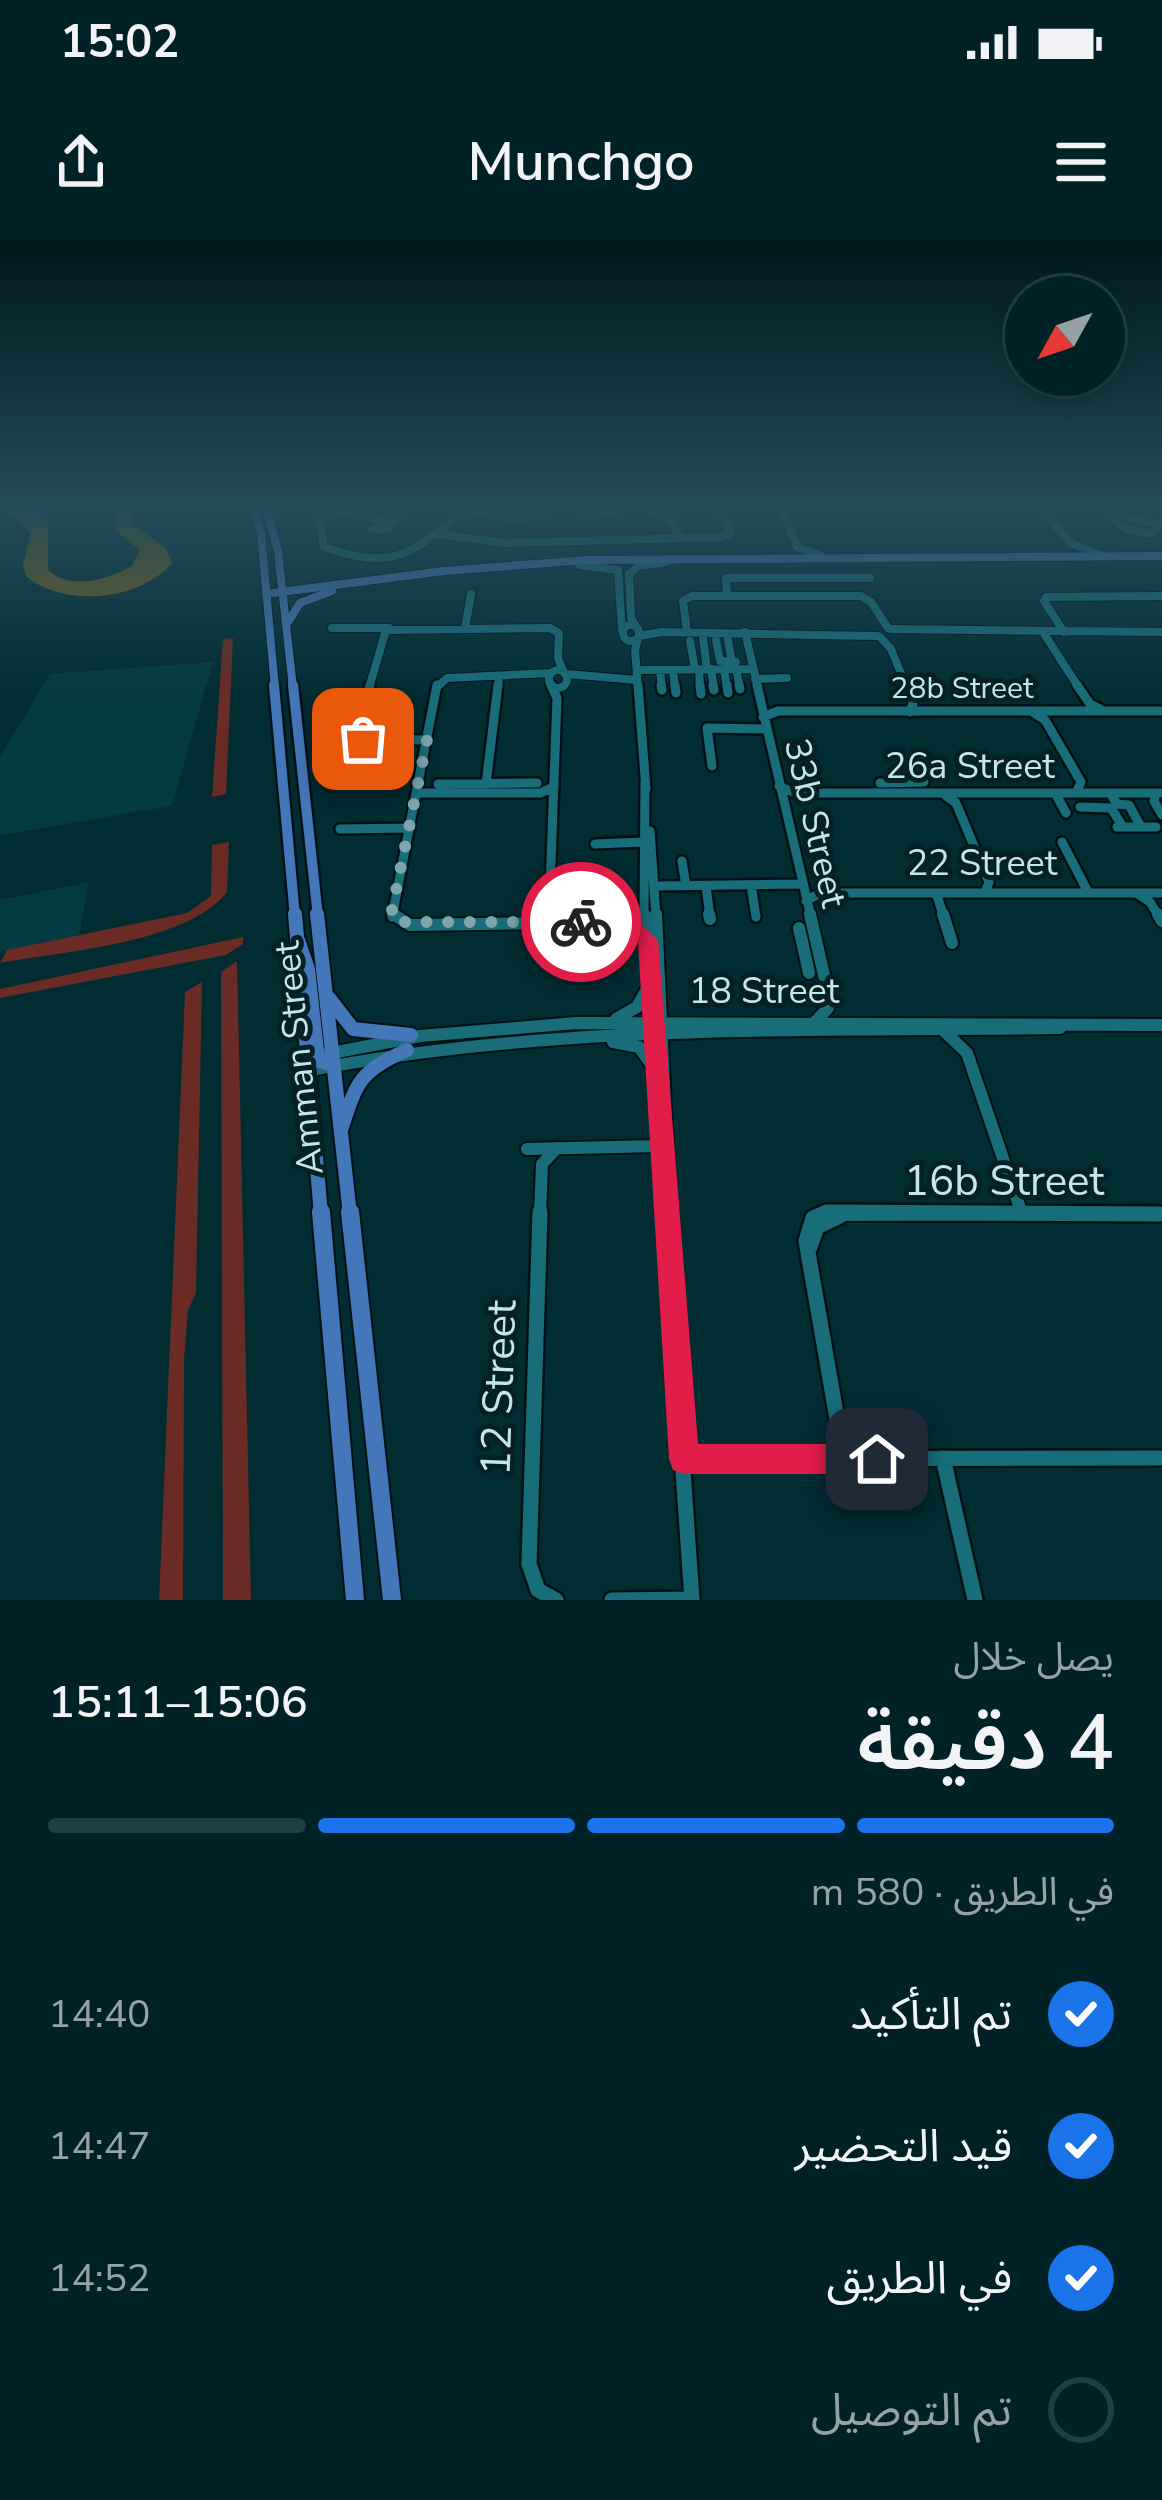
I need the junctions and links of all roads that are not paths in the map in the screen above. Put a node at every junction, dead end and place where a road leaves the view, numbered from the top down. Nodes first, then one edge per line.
1 (271, 572) edge
2 (278, 572) edge
3 (285, 572) edge
4 (450, 572) edge
5 (498, 572) edge
6 (621, 572) edge
7 (630, 572) edge
8 (870, 578) dead end
9 (329, 588) junction
10 (471, 594) dead end
11 (273, 596) junction
12 (727, 596) junction
13 (1162, 596) edge
14 (631, 610) junction
15 (341, 625) dead end
16 (465, 628) junction
17 (383, 630) junction
18 (638, 632) junction
19 (662, 632) junction
20 (745, 632) junction
21 (884, 632) junction
22 (1043, 632) junction
23 (1064, 632) junction
24 (1162, 632) edge
25 (624, 634) junction
26 (286, 635) junction
27 (689, 637) junction
28 (703, 638) dead end
29 (716, 640) dead end
30 (728, 640) dead end
31 (635, 650) junction
32 (731, 667) junction
33 (699, 669) junction
34 (660, 670) junction
35 (674, 670) junction
36 (753, 670) junction
37 (637, 676) junction
38 (566, 677) junction
39 (500, 678) junction
40 (787, 678) dead end
41 (550, 680) junction
42 (688, 689) dead end
43 (740, 689) dead end
44 (662, 690) dead end
45 (714, 690) dead end
46 (676, 693) dead end
47 (728, 693) dead end
48 (701, 694) dead end
49 (1109, 711) junction
50 (1162, 711) edge
51 (910, 712) junction
52 (1030, 712) junction
53 (765, 723) junction
54 (427, 740) junction
55 (712, 766) dead end
56 (645, 782) junction
57 (924, 782) dead end
58 (537, 783) dead end
59 (880, 783) dead end
60 (779, 786) junction
61 (491, 787) junction
62 (554, 787) junction
63 (902, 788) junction
64 (416, 793) junction
65 (942, 793) junction
66 (1055, 793) junction
67 (1075, 793) junction
68 (1111, 793) junction
69 (1159, 793) edge
70 (1080, 807) junction
71 (1066, 813) dead end
72 (1087, 820) dead end
73 (1159, 821) edge
74 (1141, 827) junction
75 (410, 828) junction
76 (340, 829) dead end
77 (643, 842) junction
78 (1062, 842) dead end
79 (595, 844) dead end
80 (682, 861) dead end
81 (802, 884) junction
82 (751, 885) junction
83 (654, 886) junction
84 (686, 886) junction
85 (706, 886) junction
86 (1088, 892) junction
87 (1135, 892) junction
88 (1162, 892) edge
89 (936, 893) junction
90 (985, 893) junction
91 (806, 901) junction
92 (644, 909) junction
93 (756, 917) dead end
94 (710, 919) dead end
95 (1162, 921) edge
96 (614, 922) junction
97 (549, 923) junction
98 (799, 928) dead end
99 (648, 940) junction
100 (952, 943) dead end
101 (810, 950) junction
102 (809, 973) dead end
103 (652, 980) junction
104 (325, 992) junction
105 (816, 1021) junction
106 (609, 1022) junction
107 (1158, 1025) edge
108 (660, 1028) junction
109 (943, 1030) junction
110 (978, 1030) junction
111 (593, 1035) junction
112 (409, 1042) junction
113 (967, 1053) junction
114 (319, 1060) junction
115 (655, 1072) junction
116 (340, 1131) junction
117 (660, 1146) junction
118 (667, 1208) junction
119 (1022, 1214) junction
120 (1162, 1214) edge
121 (943, 1458) junction
122 (1162, 1458) edge
123 (684, 1459) junction
124 (844, 1459) junction
125 (355, 1600) edge
126 (392, 1600) edge
127 (556, 1600) edge
128 (612, 1600) edge
129 (692, 1600) edge
130 (975, 1600) edge

1 - 11 main road
2 - 11 main road, Amman Street
3 - 9 main road
4 - 9 main road
5 - 9 main road
6 - 25 street
7 - 14 street
8 - 12 street
9 - 11 main road
9 - 26 main road
10 - 16 street
11 - 26 main road, Amman Street
11 - 114 main road, Amman Street
12 - 21 street
12 - 27 street
13 - 23 street
14 - 18 street
14 - 19 street
15 - 17 street
16 - 17 street
16 - 38 street
17 - 54 street
18 - 19 street
18 - 25 street
18 - 31 street
19 - 27 street
20 - 21 street
20 - 27 street
20 - 36 street, 33b Street
21 - 22 street
21 - 51 street
22 - 23 street
22 - 49 street
23 - 24 street
25 - 31 street
26 - 104 main road, Amman Street
27 - 33 street
28 - 33 street
29 - 32 street
30 - 32 street
31 - 37 street
32 - 33 street
32 - 36 street
32 - 43 street
32 - 47 street
33 - 35 street
33 - 42 street
33 - 45 street
33 - 48 street
34 - 35 street
34 - 37 street
34 - 44 street
35 - 46 street
36 - 40 street
36 - 53 street, 33b Street
37 - 38 street
37 - 56 street
38 - 41 street
39 - 41 street
39 - 54 street
39 - 61 street
41 - 62 street
49 - 50 street, 28b Street
49 - 52 street, 28b Street
51 - 52 street, 28b Street
51 - 53 street, 28b Street
52 - 67 street
53 - 55 street, 28b Street
53 - 60 street, 33b Street
54 - 64 street
56 - 77 street
56 - 83 street
57 - 63 street
58 - 61 street
59 - 63 street
60 - 63 street, 26a Street
60 - 81 street, 33b Street
61 - 62 street
61 - 64 street
62 - 97 street
63 - 65 street, 26a Street
64 - 75 street
65 - 66 street, 26a Street
65 - 90 street
66 - 67 street, 26a Street
66 - 71 street
67 - 68 street, 26a Street
67 - 70 street
68 - 69 street, 26a Street
68 - 74 street
69 - 73 street
70 - 72 street
70 - 74 street
73 - 74 street
75 - 76 street
75 - 97 street
77 - 79 street
77 - 92 street
78 - 86 street
80 - 84 street
81 - 82 street
81 - 91 street, 33b Street
82 - 85 street
82 - 93 street
83 - 84 street
83 - 108 street
84 - 85 street
85 - 94 street
86 - 87 street, 22 Street
86 - 90 street, 22 Street
87 - 88 street, 22 Street
87 - 95 street
89 - 90 street, 22 Street
89 - 91 street, 22 Street
89 - 100 street
91 - 101 street, 33b Street
92 - 96 street
92 - 99 street
96 - 97 street
96 - 99 street
98 - 101 street
99 - 103 street
101 - 102 street
101 - 105 street, 33b Street
103 - 106 street
103 - 108 street
104 - 112 main road
104 - 114 main road, Amman Street
105 - 107 street, 18 Street
105 - 108 street, 18 Street
106 - 108 street, 18 Street
106 - 112 street, 18 Street
107 - 110 street, 18 Street
108 - 109 street, 18 Street
108 - 111 street, 18 Street
108 - 115 street
108 - 118 street
109 - 110 street, 18 Street
109 - 113 street
110 - 113 street
111 - 112 street, 18 Street
111 - 115 street
112 - 114 street, 18 Street
112 - 116 main road
113 - 119 street
114 - 116 main road, Amman Street
114 - 125 main road, Amman Street
115 - 117 street
116 - 126 main road, Amman Street
117 - 118 street
117 - 127 street, 12 Street
118 - 123 street
119 - 120 street, 16b Street
119 - 124 street, 16b Street
121 - 122 street
121 - 124 street
121 - 130 street
123 - 124 street
123 - 129 street
128 - 129 street

